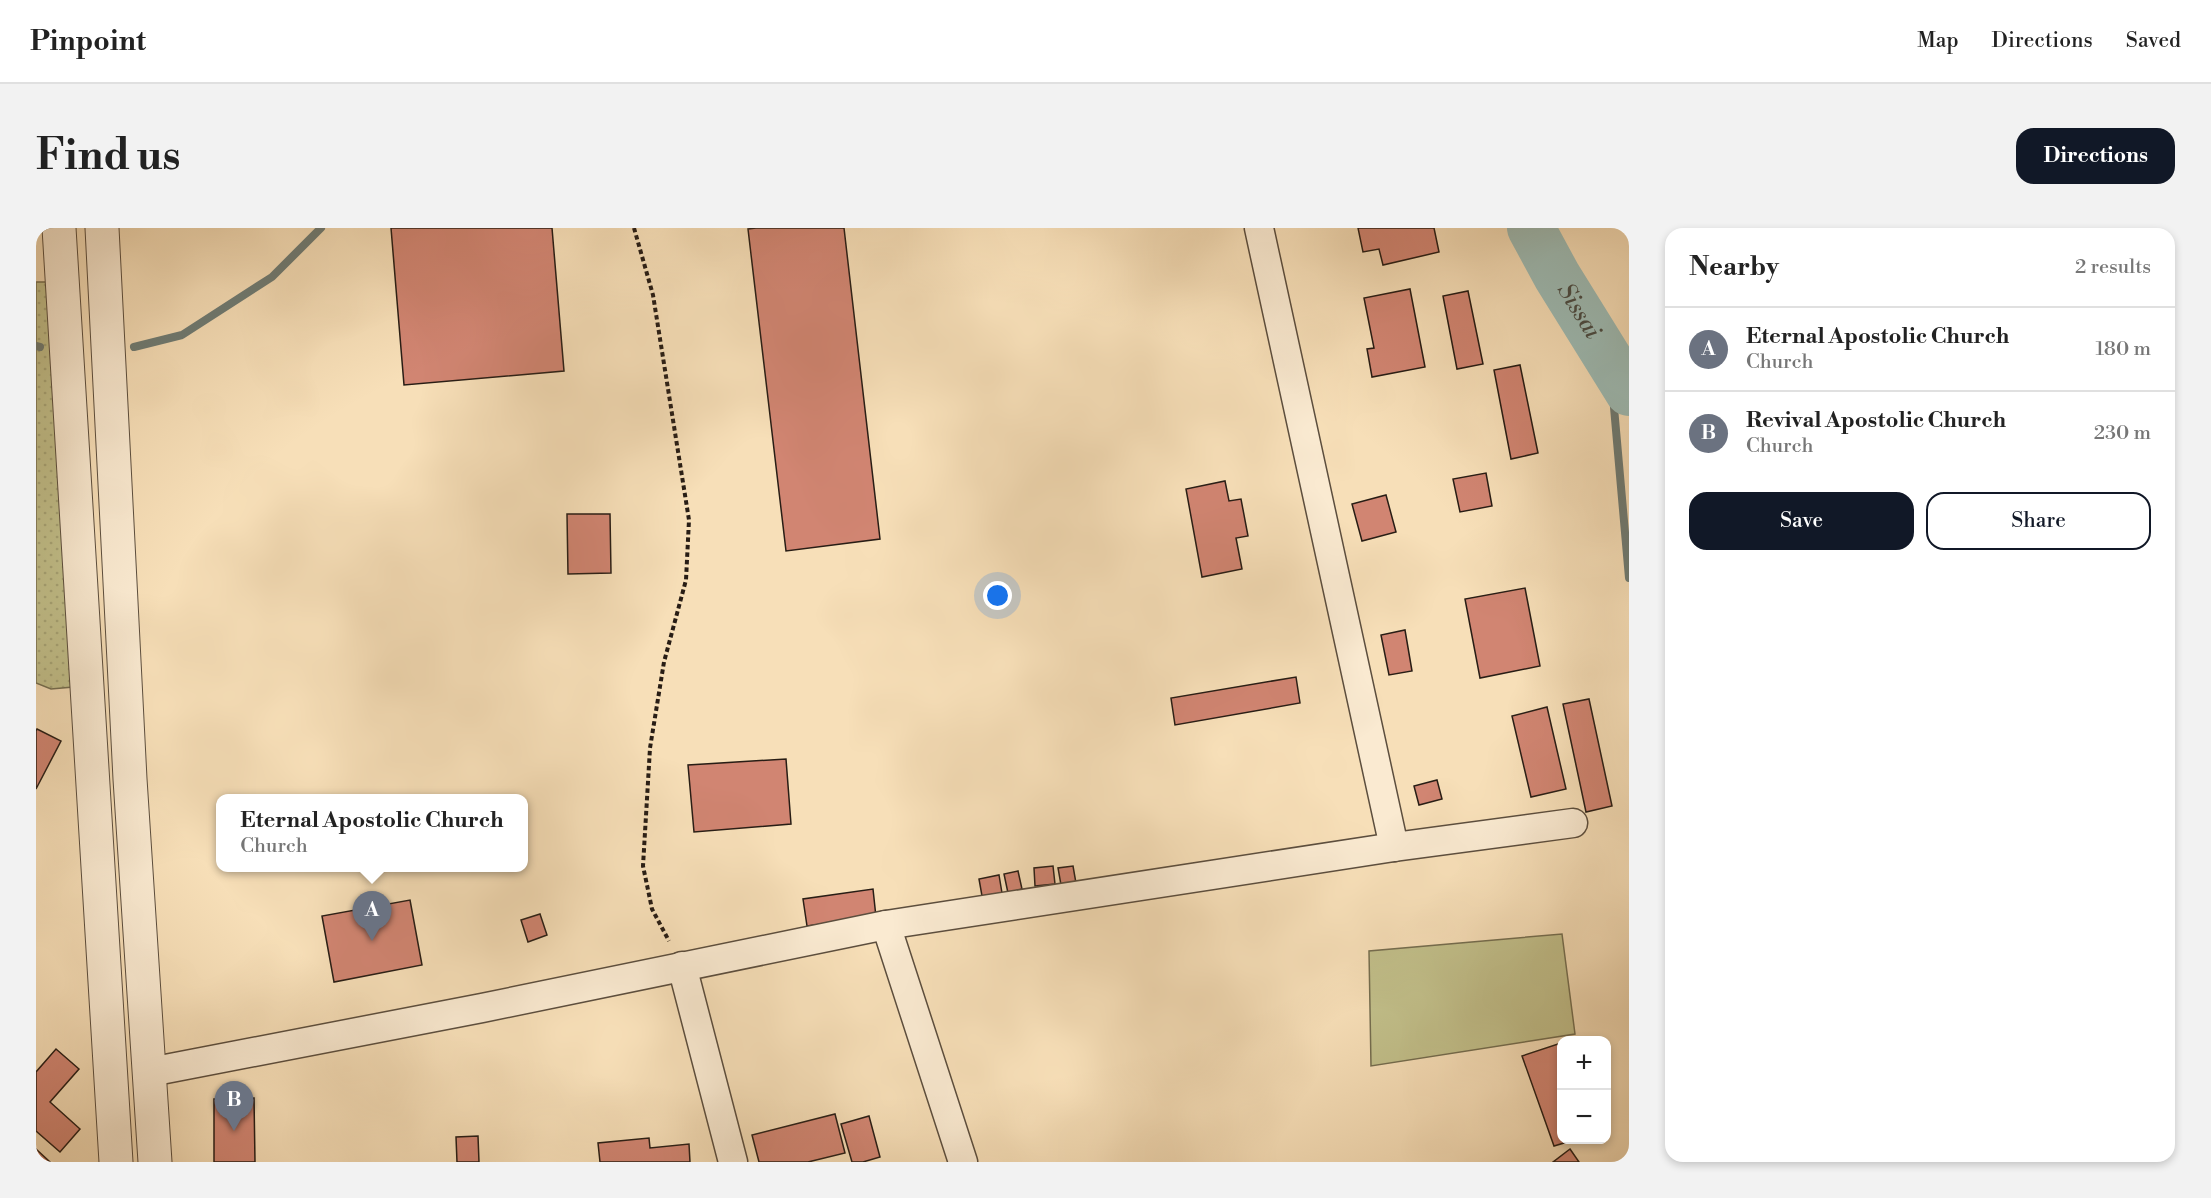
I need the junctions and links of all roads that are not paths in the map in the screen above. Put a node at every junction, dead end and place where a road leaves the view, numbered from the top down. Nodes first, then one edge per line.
1 (59, 228) edge
2 (102, 228) edge
3 (1258, 228) edge
4 (1573, 823) dead end
5 (1394, 847) junction
6 (886, 925) junction
7 (682, 966) junction
8 (150, 1072) junction
9 (116, 1162) edge
10 (155, 1162) edge
11 (733, 1162) edge
12 (963, 1162) edge

1 - 9 street
2 - 8 street
3 - 5 street
4 - 5 street
5 - 6 street
6 - 7 street
6 - 12 street
7 - 8 street
7 - 11 street
8 - 10 street

